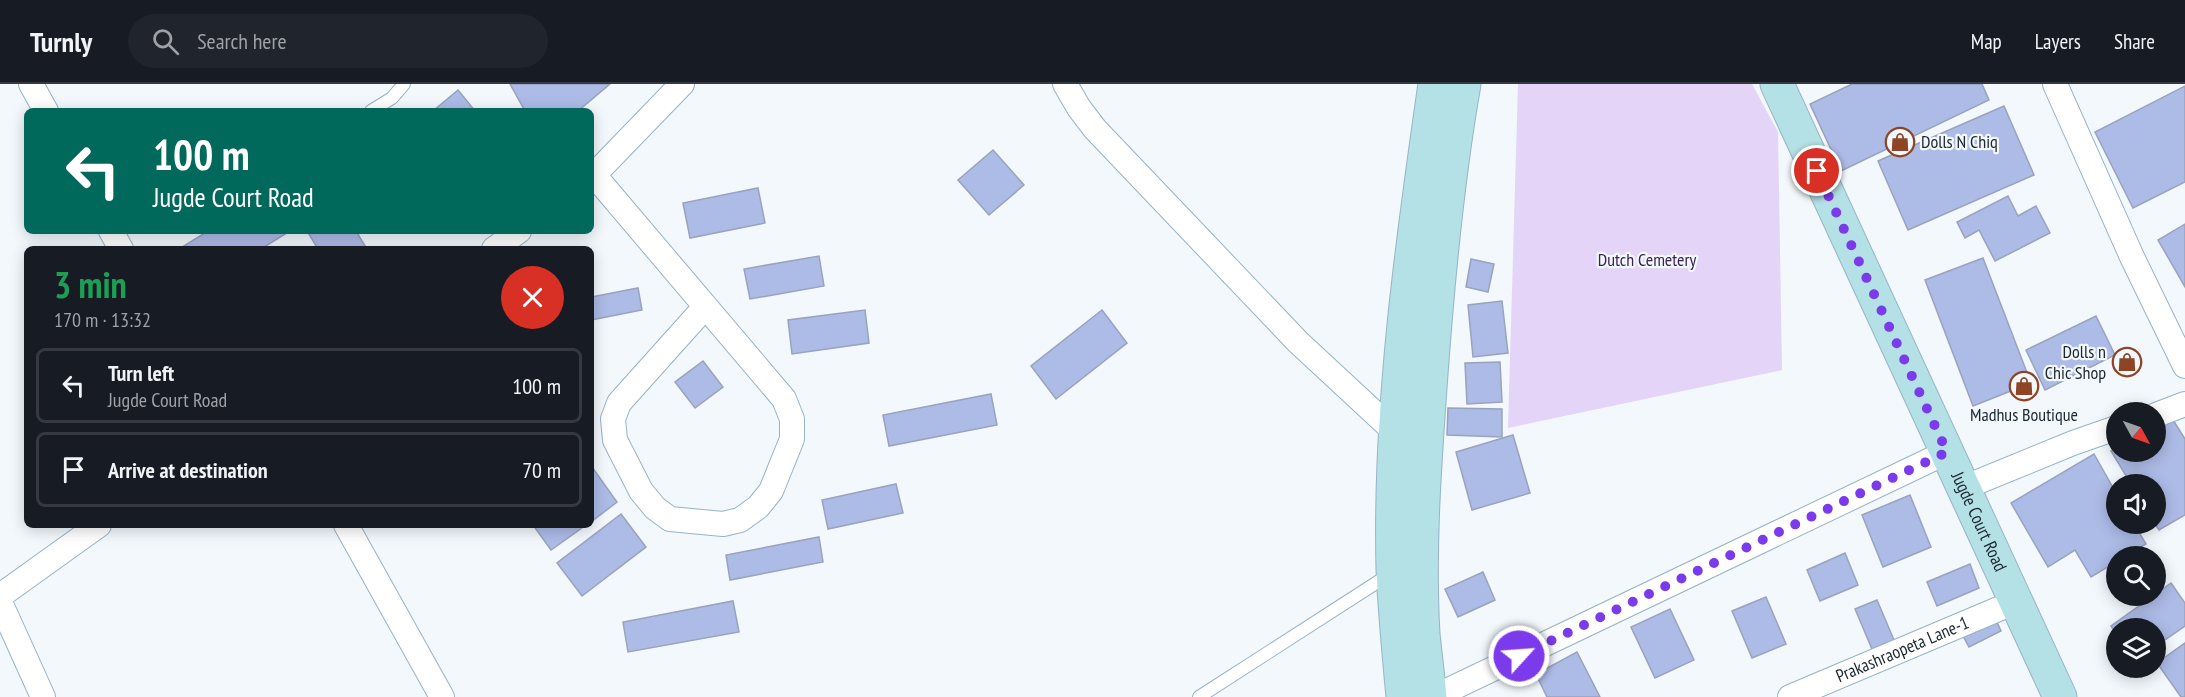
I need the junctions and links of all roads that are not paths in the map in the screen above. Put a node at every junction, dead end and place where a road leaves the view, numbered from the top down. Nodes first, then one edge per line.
1 (31, 84) edge
2 (404, 84) edge
3 (682, 84) edge
4 (1065, 84) edge
5 (1435, 84) edge
6 (1464, 84) edge
7 (1777, 84) edge
8 (2055, 84) edge
9 (44, 108) edge
10 (376, 108) edge
11 (594, 175) edge
12 (594, 177) edge
13 (515, 234) edge
14 (498, 246) edge
15 (705, 307) junction
16 (2185, 366) edge
17 (2185, 404) edge
18 (2166, 411) edge
19 (2106, 431) edge
20 (1395, 432) junction
21 (1947, 452) junction
22 (1963, 488) junction
23 (95, 528) edge
24 (348, 528) edge
25 (1394, 572) junction
26 (0, 596) edge
27 (2015, 602) junction
28 (0, 603) edge
29 (43, 697) edge
30 (442, 697) edge
31 (1199, 697) edge
32 (1403, 697) edge
33 (1432, 697) edge
34 (1790, 697) edge
35 (2060, 697) edge

1 - 9 street
2 - 10 lane
3 - 11 street
4 - 20 street
5 - 20 main road
6 - 33 main road
7 - 21 main road, Jugde Court Road
8 - 16 street
12 - 15 street
13 - 14 street
15 - 15 street
17 - 18 street
19 - 22 street
20 - 25 main road
21 - 22 main road, Jugde Court Road
21 - 33 street
22 - 27 main road, Jugde Court Road
23 - 26 street
24 - 30 street
25 - 31 lane
25 - 32 main road
27 - 34 street, Prakashraopeta Lane-1
27 - 35 main road, Jugde Court Road
28 - 29 street

